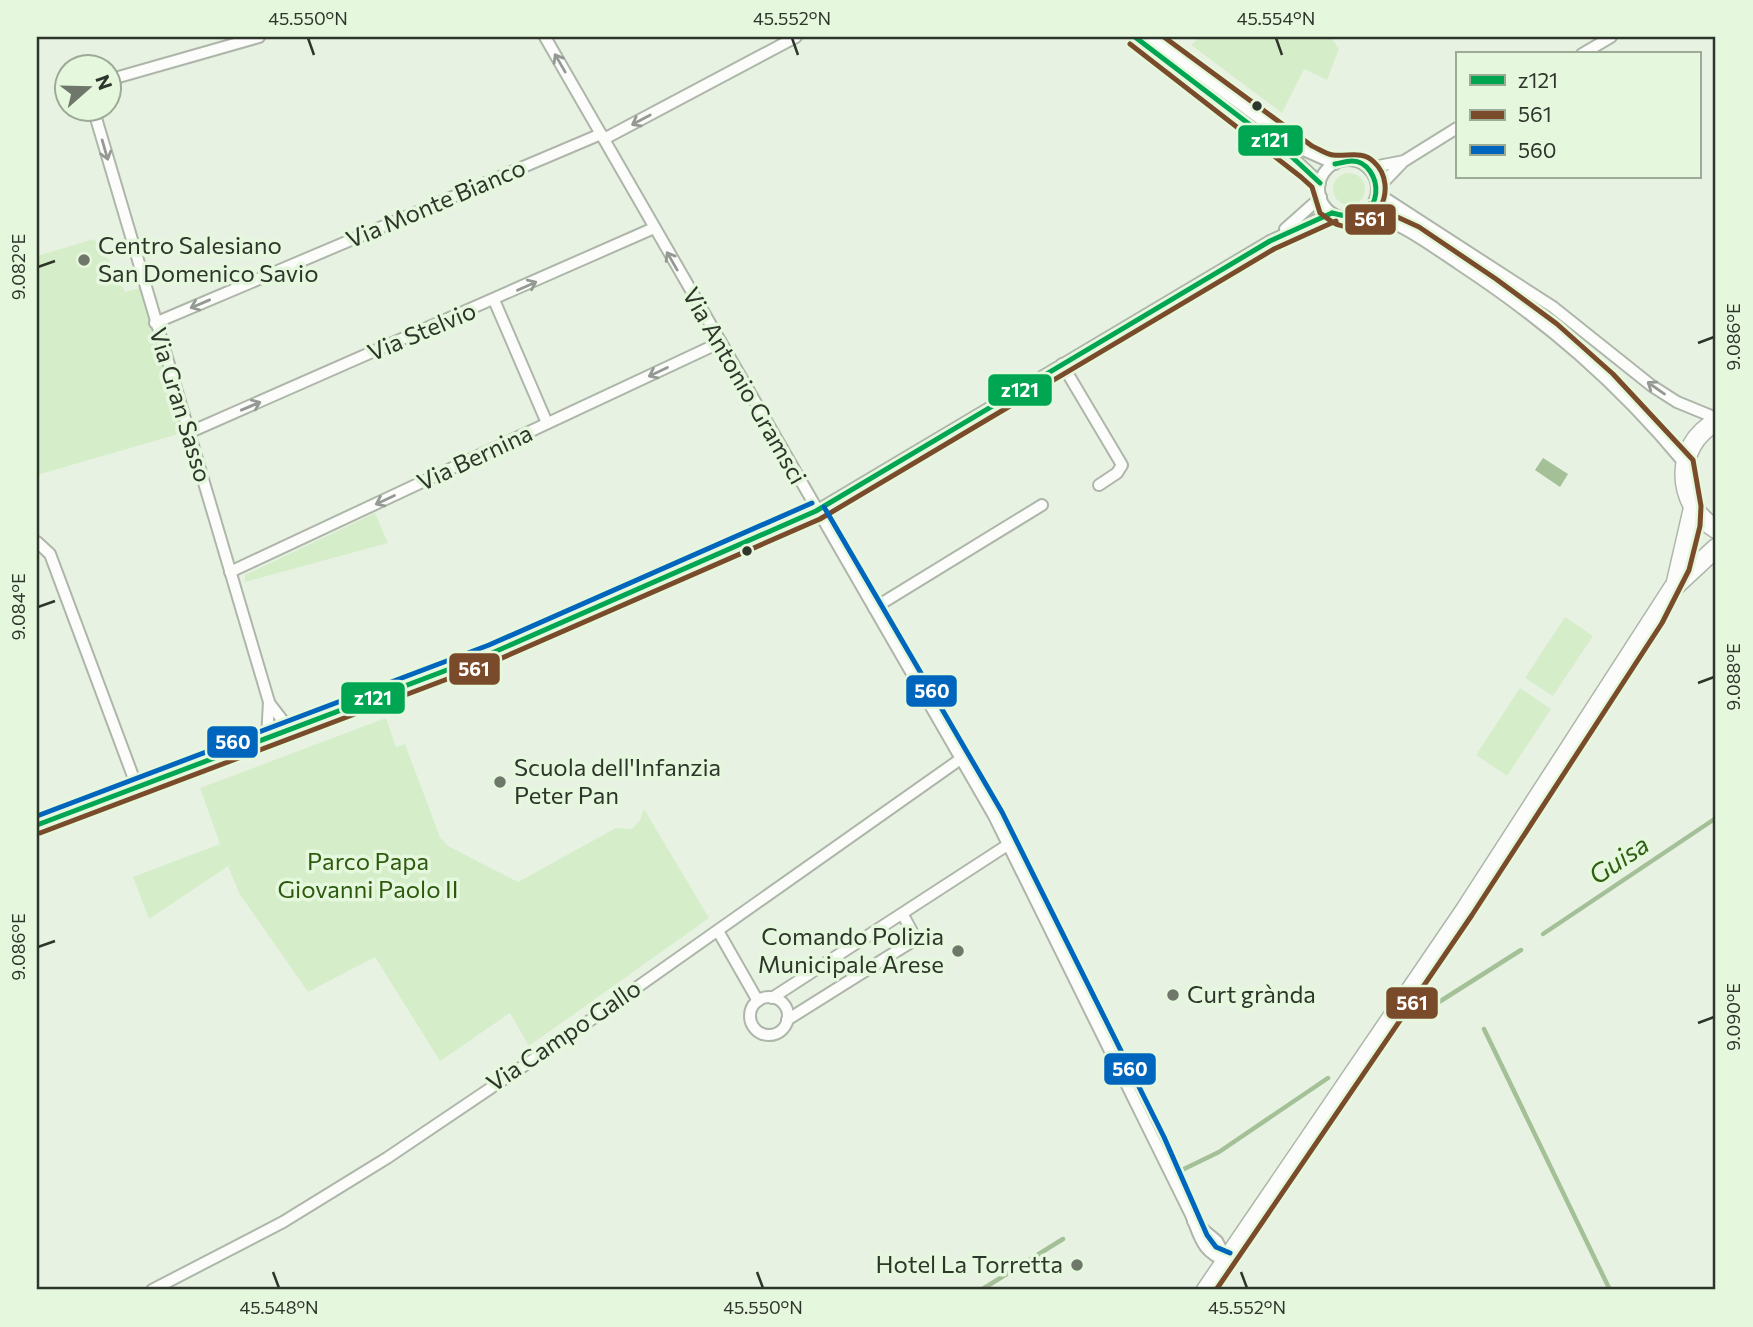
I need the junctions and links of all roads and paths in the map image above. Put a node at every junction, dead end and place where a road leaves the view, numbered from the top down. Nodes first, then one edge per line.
1 (260, 37) edge
2 (545, 37) edge
3 (796, 37) edge
4 (1135, 37) edge
5 (1150, 37) edge
6 (1612, 37) edge
7 (1586, 52) edge
8 (122, 76) edge
9 (97, 122) edge
10 (1456, 129) edge
11 (602, 137) junction
12 (1404, 161) junction
13 (1335, 164) junction
14 (1368, 168) junction
15 (1320, 183) junction
16 (1377, 191) junction
17 (1321, 197) junction
18 (1366, 212) junction
19 (1332, 213) junction
20 (654, 229) junction
21 (1270, 241) junction
22 (494, 300) junction
23 (155, 323) junction
24 (719, 343) junction
25 (1062, 364) junction
26 (1716, 420) edge
27 (547, 424) junction
28 (188, 433) junction
29 (1685, 464) junction
30 (1099, 485) dead end
31 (1042, 505) dead end
32 (1693, 508) junction
33 (816, 511) junction
34 (1716, 529) edge
35 (39, 542) edge
36 (1716, 548) edge
37 (230, 572) junction
38 (1673, 588) junction
39 (874, 608) junction
40 (269, 702) junction
41 (290, 730) junction
42 (267, 738) junction
43 (962, 758) junction
44 (137, 787) junction
45 (37, 810) edge
46 (40, 824) edge
47 (1009, 844) junction
48 (903, 915) junction
49 (718, 931) junction
50 (772, 998) junction
51 (758, 1001) junction
52 (787, 1020) junction
53 (1227, 1261) junction
54 (152, 1290) edge
55 (1206, 1290) edge

1 - 8 street
11 -> 2 street, Via Antonio Gramsci
3 -> 11 street, Via Monte Bianco
4 - 15 street
5 - 13 street
6 - 7 street
9 -> 23 street, Via Gran Sasso
10 - 12 street
11 - 20 street, Via Antonio Gramsci
11 -> 23 street, Via Monte Bianco
12 - 14 street
12 - 16 street
13 - 14 street
13 - 15 street
14 - 16 street
15 - 17 street
16 - 18 street
26 -> 16 street
17 - 19 street
17 - 21 street
18 - 19 street
18 - 29 street
19 - 21 street
22 -> 20 street, Via Stelvio
24 -> 20 street, Via Antonio Gramsci
21 - 25 street
22 - 27 street
28 -> 22 street, Via Stelvio
23 - 28 street, Via Gran Sasso
24 -> 27 street, Via Bernina
24 - 33 street, Via Antonio Gramsci
25 - 30 street
25 - 33 street
26 - 29 main road
27 -> 37 street, Via Bernina
28 - 37 street, Via Gran Sasso
29 - 32 main road
31 - 39 street
32 - 34 main road
32 - 38 main road
33 - 39 street, Via Antonio Gramsci
33 - 41 street
35 - 44 street
36 - 38 main road
37 - 40 street, Via Gran Sasso
38 - 53 main road
39 - 43 street, Via Antonio Gramsci
40 - 41 street, Via Gran Sasso
40 - 42 street, Via Gran Sasso
41 - 42 street
42 - 44 street
43 - 47 street, Via Antonio Gramsci
43 - 49 street, Via Campo Gallo
44 - 46 street
45 - 46 street
47 - 48 street
47 - 53 street, Via Antonio Gramsci
48 - 50 street
48 - 52 street
49 - 51 street
49 - 54 street, Via Campo Gallo
50 - 51 street
50 - 52 street
51 - 52 street
53 - 55 main road

